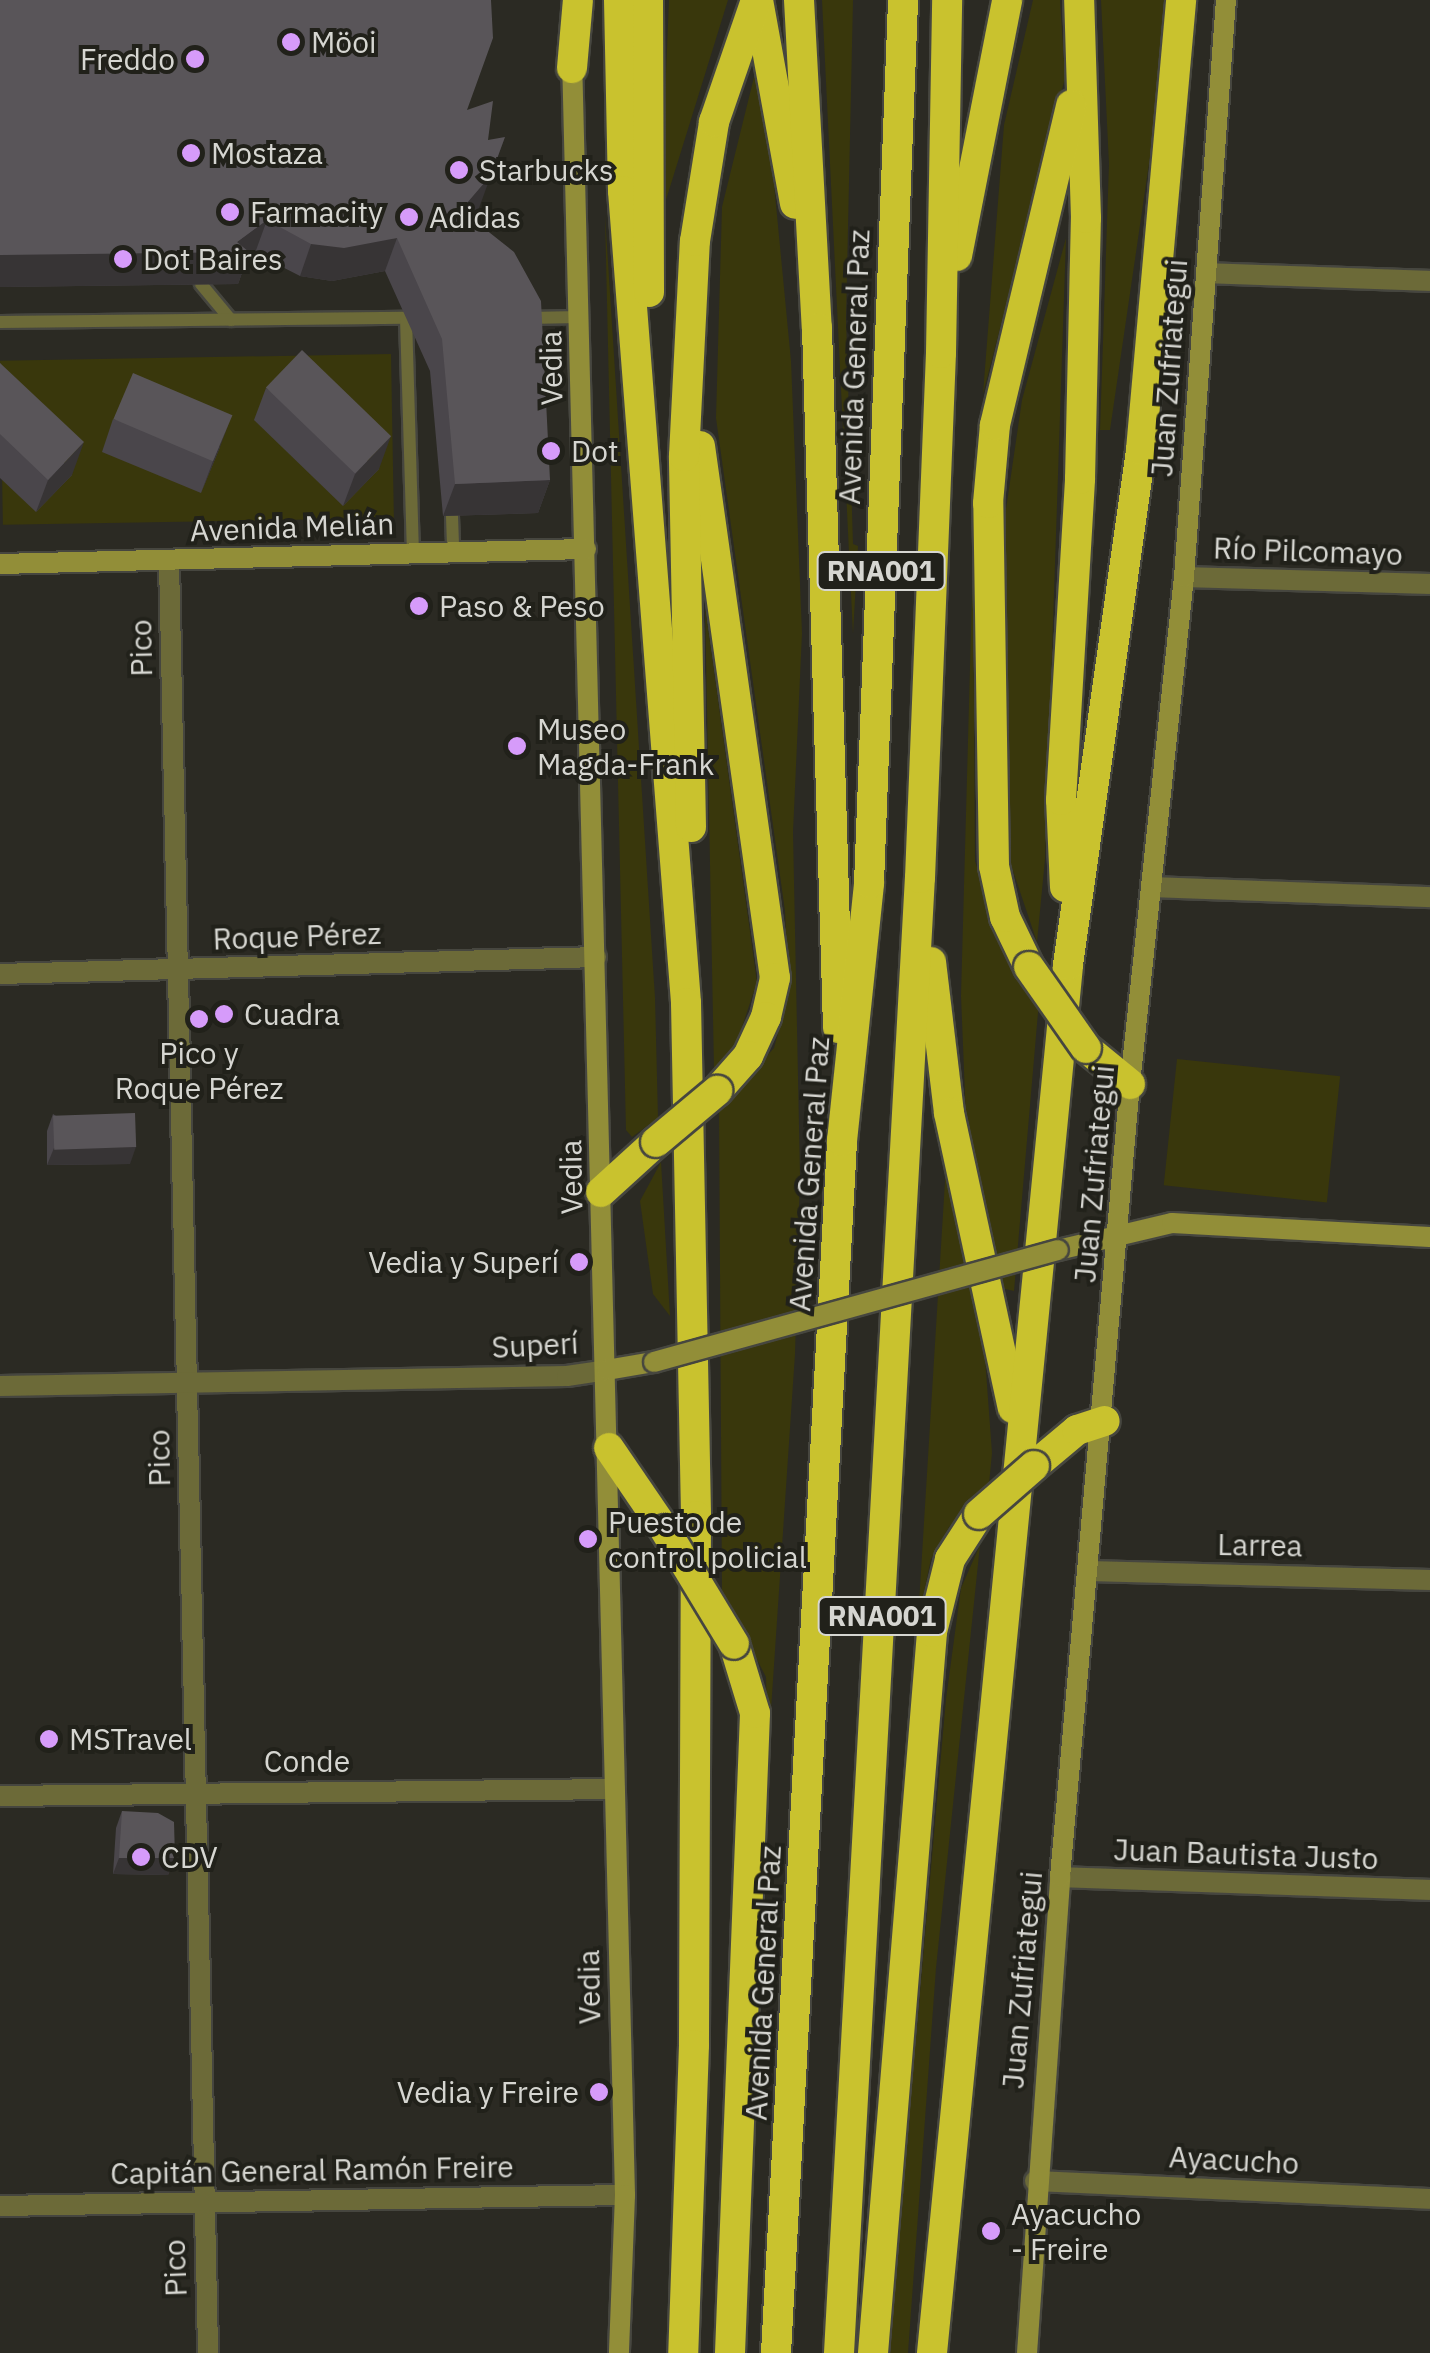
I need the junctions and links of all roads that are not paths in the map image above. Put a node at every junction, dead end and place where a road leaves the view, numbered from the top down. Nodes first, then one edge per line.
1 (574, 0) edge
2 (618, 0) edge
3 (648, 0) edge
4 (757, 0) edge
5 (799, 0) edge
6 (903, 0) edge
7 (947, 0) edge
8 (1007, 0) edge
9 (1079, 0) edge
10 (1181, 0) edge
11 (1226, 0) edge
12 (1082, 48) junction
13 (572, 68) joint
14 (1206, 272) junction
15 (1430, 281) edge
16 (201, 284) dead end
17 (580, 317) junction
18 (523, 318) edge
19 (230, 320) junction
20 (0, 322) edge
21 (817, 328) junction
22 (942, 353) junction
23 (690, 386) junction
24 (648, 481) junction
25 (452, 516) dead end
26 (586, 548) junction
27 (413, 552) junction
28 (453, 552) junction
29 (169, 562) junction
30 (0, 564) edge
31 (1184, 577) junction
32 (1430, 584) edge
33 (920, 878) junction
34 (1154, 887) junction
35 (1430, 898) edge
36 (596, 957) junction
37 (1068, 964) junction
38 (178, 970) junction
39 (0, 974) edge
40 (686, 1003) junction
41 (1130, 1084) junction
42 (842, 1140) junction
43 (601, 1192) junction
44 (1118, 1235) junction
45 (1430, 1237) edge
46 (607, 1370) junction
47 (188, 1382) junction
48 (0, 1386) edge
49 (1105, 1421) junction
50 (608, 1448) junction
51 (1026, 1466) junction
52 (1090, 1571) junction
53 (1430, 1580) edge
54 (614, 1789) junction
55 (194, 1792) junction
56 (0, 1796) edge
57 (1060, 1877) junction
58 (1430, 1890) edge
59 (1035, 2181) junction
60 (625, 2195) junction
61 (1430, 2199) edge
62 (203, 2200) junction
63 (0, 2206) edge
64 (208, 2353) edge
65 (618, 2353) edge
66 (683, 2353) edge
67 (730, 2353) edge
68 (776, 2353) edge
69 (839, 2353) edge
70 (873, 2353) edge
71 (932, 2353) edge
72 (1028, 2353) edge

1 - 13 highway
2 - 24 highway
3 - 24 highway
4 - 21 highway
4 - 23 highway
5 - 21 highway
6 - 42 highway, Avenida General Paz / RNA001
7 - 22 highway, RNA001
8 - 22 highway
9 - 12 highway
10 - 37 highway
11 - 14 street, Juan Zufriategui
12 - 37 highway
12 - 41 highway, bridge
13 - 17 street, Vedia
14 - 15 street
14 - 31 street, Juan Zufriategui
16 - 19 lane
17 - 18 lane
17 - 26 street, Vedia
19 - 20 lane
19 - 27 lane
21 - 42 highway
22 - 33 highway, RNA001
23 - 40 highway
23 - 43 highway, bridge
24 - 40 highway
25 - 28 lane
26 - 28 street, Avenida Melián
26 - 36 street, Vedia
27 - 28 street, Avenida Melián
27 - 29 street, Avenida Melián
29 - 30 street, Avenida Melián
29 - 38 street, Pico
31 - 32 street, Río Pilcomayo
31 - 34 street, Juan Zufriategui
33 - 51 highway
33 - 69 highway, RNA001
34 - 35 street
34 - 41 street, Juan Zufriategui
36 - 38 street, Roque Pérez
36 - 43 street, Vedia
37 - 51 highway
38 - 39 street, Roque Pérez
38 - 47 street, Pico
40 - 66 highway
41 - 44 street, Juan Zufriategui
42 - 68 highway, Avenida General Paz / RNA001
43 - 46 street, Vedia
44 - 45 street, Superí
44 - 46 street, Superí, bridge
44 - 49 street, Juan Zufriategui
46 - 47 street, Superí
46 - 50 street, Vedia
47 - 48 street, Superí
47 - 55 street, Pico
49 - 51 highway
49 - 52 street, Juan Zufriategui
50 - 54 street, Vedia
50 - 67 highway, bridge
51 - 70 highway, bridge
51 - 71 highway
52 - 53 street, Larrea
52 - 57 street, Juan Zufriategui
54 - 55 street, Conde
54 - 60 street, Vedia
55 - 56 street, Conde
55 - 62 street, Pico
57 - 58 street, Juan Bautista Justo
57 - 59 street, Juan Zufriategui
59 - 61 street, Ayacucho
59 - 72 street, Juan Zufriategui
60 - 62 street, Capitán General Ramón Freire
60 - 65 street, Vedia
62 - 63 street, Capitán General Ramón Freire
62 - 64 street, Pico

